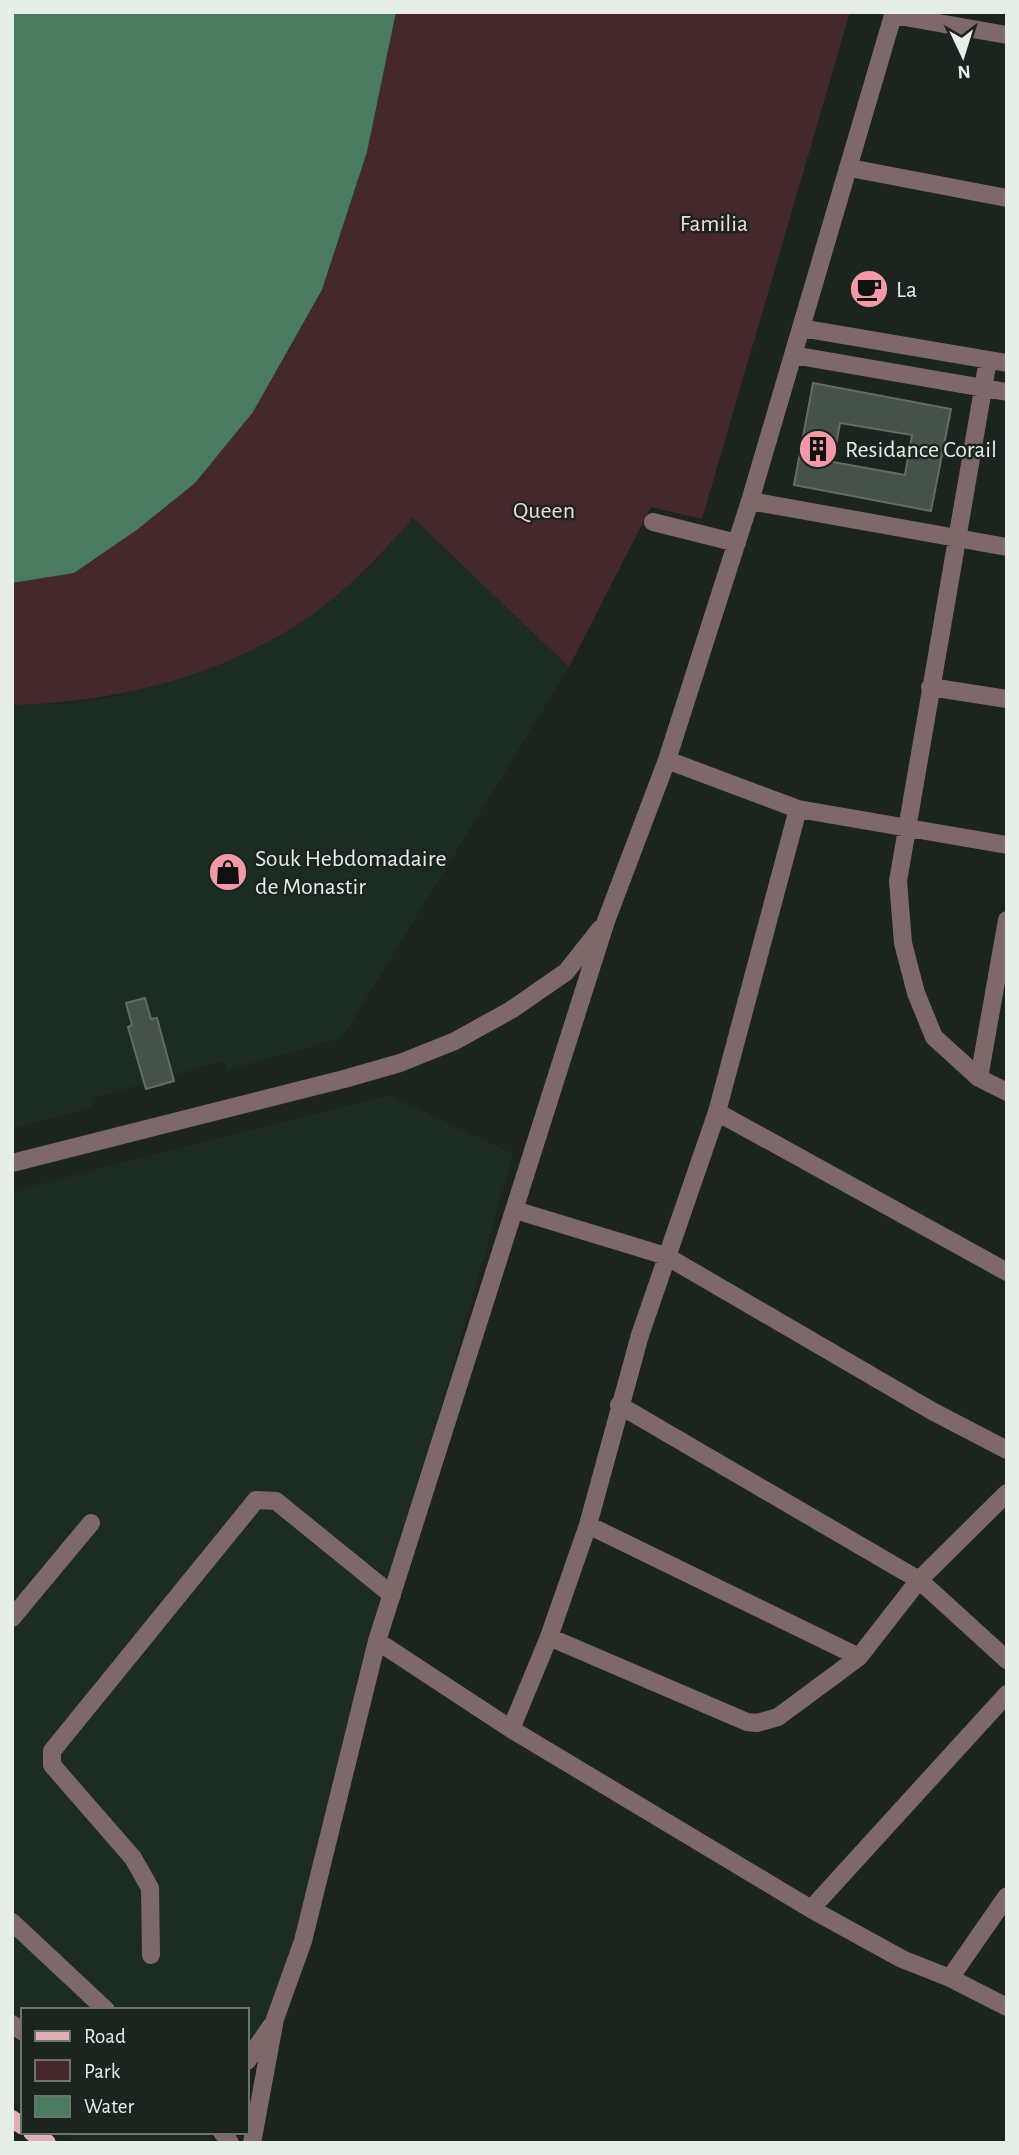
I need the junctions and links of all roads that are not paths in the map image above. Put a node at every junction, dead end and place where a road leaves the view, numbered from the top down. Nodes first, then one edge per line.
1 (893, 13) edge
2 (1007, 35) edge
3 (850, 168) junction
4 (1007, 198) edge
5 (801, 328) junction
6 (793, 355) junction
7 (988, 360) junction
8 (1007, 363) edge
9 (983, 389) junction
10 (1007, 393) edge
11 (750, 501) junction
12 (653, 522) dead end
13 (960, 538) junction
14 (737, 543) junction
15 (1007, 547) edge
16 (930, 687) junction
17 (1007, 699) edge
18 (667, 760) junction
19 (798, 809) junction
20 (906, 829) junction
21 (1007, 845) edge
22 (1007, 920) edge
23 (606, 921) junction
24 (979, 1078) junction
25 (1007, 1092) edge
26 (717, 1112) junction
27 (12, 1163) edge
28 (515, 1210) junction
29 (666, 1256) junction
30 (1007, 1272) edge
31 (619, 1405) junction
32 (1007, 1450) edge
33 (1007, 1493) edge
34 (91, 1523) dead end
35 (588, 1525) junction
36 (919, 1580) junction
37 (392, 1595) junction
38 (12, 1618) edge
39 (549, 1637) junction
40 (377, 1641) junction
41 (859, 1657) junction
42 (1007, 1660) edge
43 (1007, 1695) edge
44 (511, 1729) junction
45 (1007, 1896) edge
46 (811, 1909) junction
47 (12, 1922) edge
48 (151, 1955) dead end
49 (950, 1978) junction
50 (1007, 2007) edge
51 (102, 2008) edge
52 (275, 2019) junction
53 (248, 2060) edge
54 (252, 2143) edge

1 - 2 street
1 - 3 street
3 - 4 street
3 - 5 street
5 - 6 street
5 - 7 street
6 - 9 street
6 - 11 street
7 - 8 street
7 - 9 street
9 - 10 street
9 - 13 street
11 - 13 street
11 - 14 street
12 - 14 street
13 - 15 street
13 - 16 street
14 - 18 street
16 - 17 street
16 - 20 street
18 - 19 street
18 - 23 street
19 - 20 street
19 - 26 street
20 - 21 street
20 - 24 street
22 - 24 street
23 - 27 street
23 - 28 street
24 - 25 street
26 - 29 street
26 - 30 street
28 - 29 street
28 - 37 street
29 - 31 street
29 - 32 street
31 - 35 street
31 - 36 street
33 - 36 street
34 - 38 street
35 - 39 street
35 - 41 street
36 - 41 street
36 - 42 street
37 - 40 street
37 - 48 street
39 - 41 street
39 - 44 street
40 - 44 street
40 - 52 street
43 - 46 street
44 - 46 street
45 - 49 street
46 - 49 street
47 - 51 street
49 - 50 street
52 - 53 street
52 - 54 street

